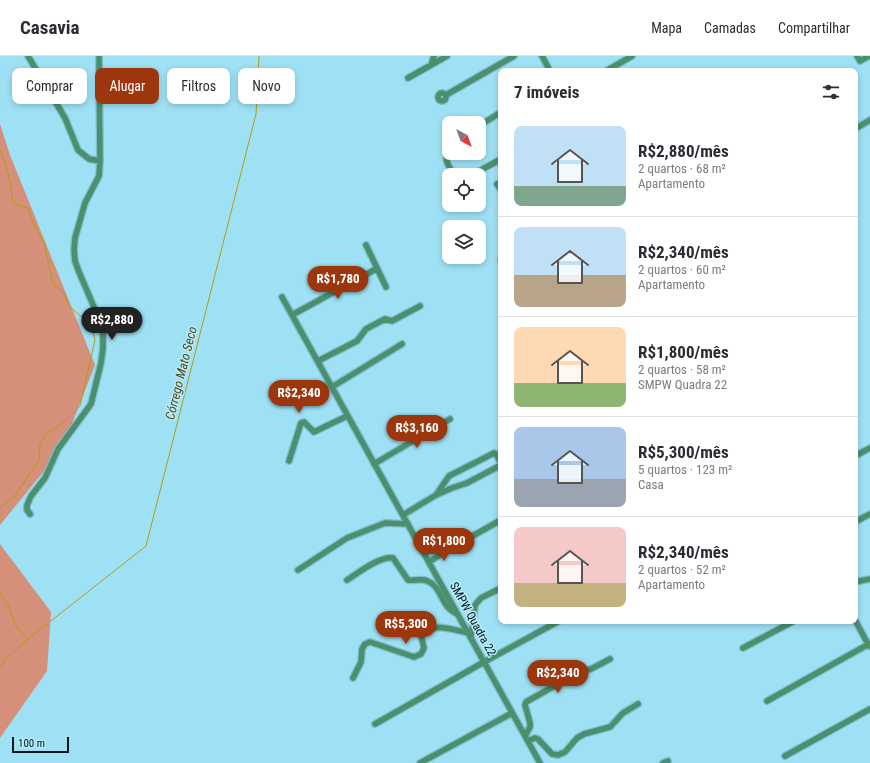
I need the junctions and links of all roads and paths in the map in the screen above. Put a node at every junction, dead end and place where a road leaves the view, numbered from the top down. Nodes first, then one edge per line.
1 (28, 56) edge
2 (99, 56) edge
3 (434, 56) edge
4 (447, 56) edge
5 (514, 56) edge
6 (542, 56) edge
7 (632, 56) edge
8 (857, 56) edge
9 (869, 56) edge
10 (431, 65) junction
11 (548, 68) edge
12 (611, 68) edge
13 (408, 78) dead end
14 (446, 94) dead end
15 (498, 114) edge
16 (870, 120) edge
17 (486, 122) edge
18 (858, 127) edge
19 (100, 161) junction
20 (498, 161) edge
21 (485, 168) edge
22 (366, 245) dead end
23 (376, 269) junction
24 (386, 287) dead end
25 (282, 297) dead end
26 (420, 306) dead end
27 (292, 315) junction
28 (402, 344) dead end
29 (318, 361) junction
30 (332, 387) junction
31 (347, 416) junction
32 (450, 419) dead end
33 (870, 448) edge
34 (858, 454) edge
35 (498, 458) edge
36 (289, 461) dead end
37 (374, 464) junction
38 (498, 466) edge
39 (436, 495) junction
40 (30, 514) dead end
41 (870, 514) edge
42 (403, 515) junction
43 (858, 520) edge
44 (498, 522) edge
45 (408, 524) junction
46 (429, 562) junction
47 (298, 570) dead end
48 (870, 579) edge
49 (347, 580) dead end
50 (858, 581) edge
51 (498, 590) edge
52 (458, 616) junction
53 (554, 624) edge
54 (788, 624) edge
55 (857, 624) edge
56 (470, 635) junction
57 (869, 643) edge
58 (742, 648) dead end
59 (610, 660) dead end
60 (484, 662) junction
61 (353, 678) dead end
62 (767, 701) dead end
63 (638, 704) dead end
64 (870, 709) edge
65 (512, 713) junction
66 (375, 724) dead end
67 (527, 739) junction
68 (785, 756) dead end
69 (420, 763) edge
70 (540, 763) edge

1 - 19 street
2 - 19 street
3 - 10 street
4 - 10 street
5 - 14 street
6 - 11 street
7 - 12 street
8 - 9 street
10 - 13 street
15 - 17 street
16 - 18 street
19 - 40 street
20 - 21 street
22 - 23 street
23 - 24 street
23 - 27 street
25 - 27 street, SMPW Quadra 22
26 - 29 street
27 - 29 street, SMPW Quadra 22
28 - 30 street
29 - 30 street, SMPW Quadra 22
30 - 31 street, SMPW Quadra 22
31 - 36 street
31 - 37 street, SMPW Quadra 22
32 - 37 street
33 - 34 street
35 - 39 street
37 - 42 street, SMPW Quadra 22
38 - 39 street
39 - 42 street
41 - 43 street
42 - 45 street, SMPW Quadra 22
44 - 46 street
45 - 46 street, SMPW Quadra 22
45 - 47 street
46 - 52 street, SMPW Quadra 22
48 - 50 street
49 - 52 street
51 - 56 street
52 - 56 street, SMPW Quadra 22
53 - 60 street
54 - 58 street
55 - 57 street
56 - 60 street, SMPW Quadra 22
56 - 61 street
57 - 62 street
59 - 67 street
60 - 65 street, SMPW Quadra 22
60 - 66 street
63 - 67 street
64 - 68 street
65 - 67 street, SMPW Quadra 22
65 - 69 street
67 - 70 street, SMPW Quadra 22

